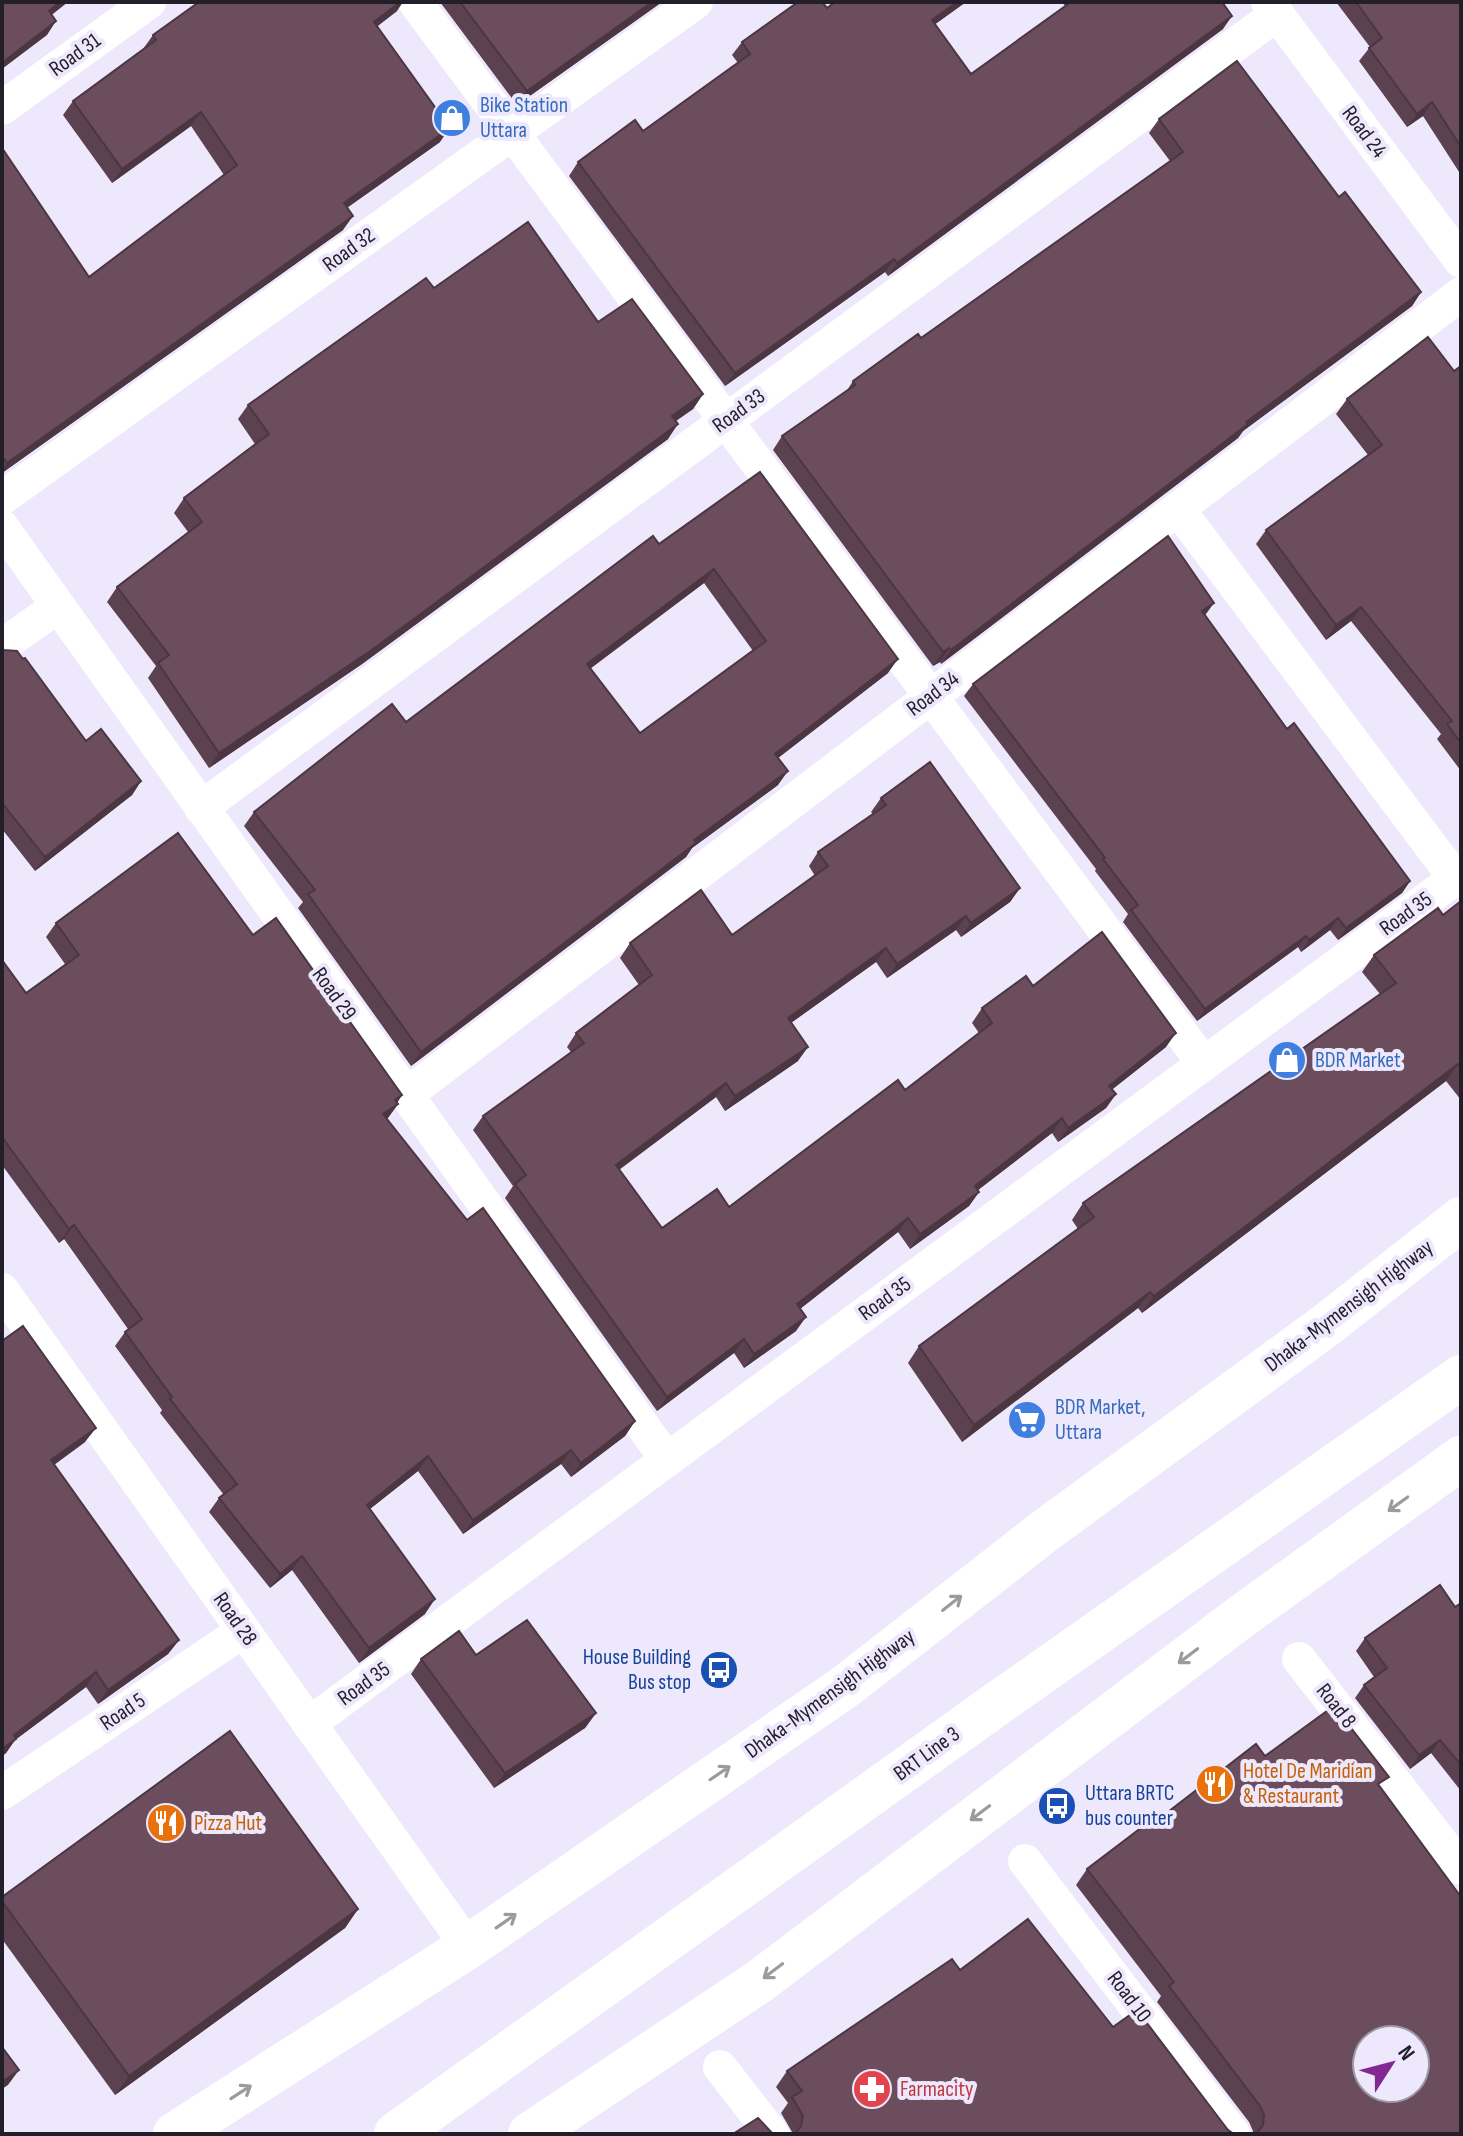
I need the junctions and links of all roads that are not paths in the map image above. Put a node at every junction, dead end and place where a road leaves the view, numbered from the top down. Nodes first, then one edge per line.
1 (149, 2) edge
2 (415, 2) edge
3 (696, 2) edge
4 (1272, 8) edge
5 (2, 108) edge
6 (513, 133) junction
7 (1461, 261) edge
8 (1461, 294) edge
9 (726, 421) junction
10 (2, 498) edge
11 (1178, 509) junction
12 (2, 527) edge
13 (57, 607) junction
14 (2, 646) edge
15 (930, 696) junction
16 (201, 808) junction
17 (1458, 876) edge
18 (1204, 1064) junction
19 (406, 1095) junction
20 (1461, 1219) edge
21 (2, 1290) edge
22 (1461, 1377) edge
23 (1461, 1458) edge
24 (667, 1460) junction
25 (243, 1631) junction
26 (1299, 1659) dead end
27 (309, 1724) junction
28 (2, 1793) edge
29 (1025, 1861) dead end
30 (1461, 1868) edge
31 (468, 1947) junction
32 (720, 2067) dead end
33 (175, 2134) edge
34 (396, 2134) edge
35 (530, 2134) edge
36 (772, 2134) edge
37 (1233, 2134) edge

1 - 5 street, Road 31
2 - 6 street
3 - 6 street, Road 32
4 - 7 street, Road 24
4 - 9 street, Road 33
6 - 9 street
6 - 10 street, Road 32
8 - 11 street, Road 34
9 - 15 street
9 - 16 street, Road 33
11 - 15 street, Road 34
11 - 17 street
12 - 13 street, Road 29
13 - 14 street
13 - 16 street, Road 29
15 - 18 street
15 - 19 street, Road 34
16 - 19 street, Road 29
17 - 18 street, Road 35
18 - 24 street, Road 35
19 - 24 street, Road 29
31 -> 20 highway, Dhaka-Mymensigh Highway
21 - 25 street, Road 28
22 - 34 highway, BRT Line 3
23 -> 35 highway
24 - 27 street, Road 35
25 - 27 street, Road 28
25 - 28 street, Road 5
26 - 30 street, Road 8
27 - 31 street, Road 28
29 - 37 street, Road 10
33 -> 31 highway, Dhaka-Mymensigh Highway
32 - 36 street

